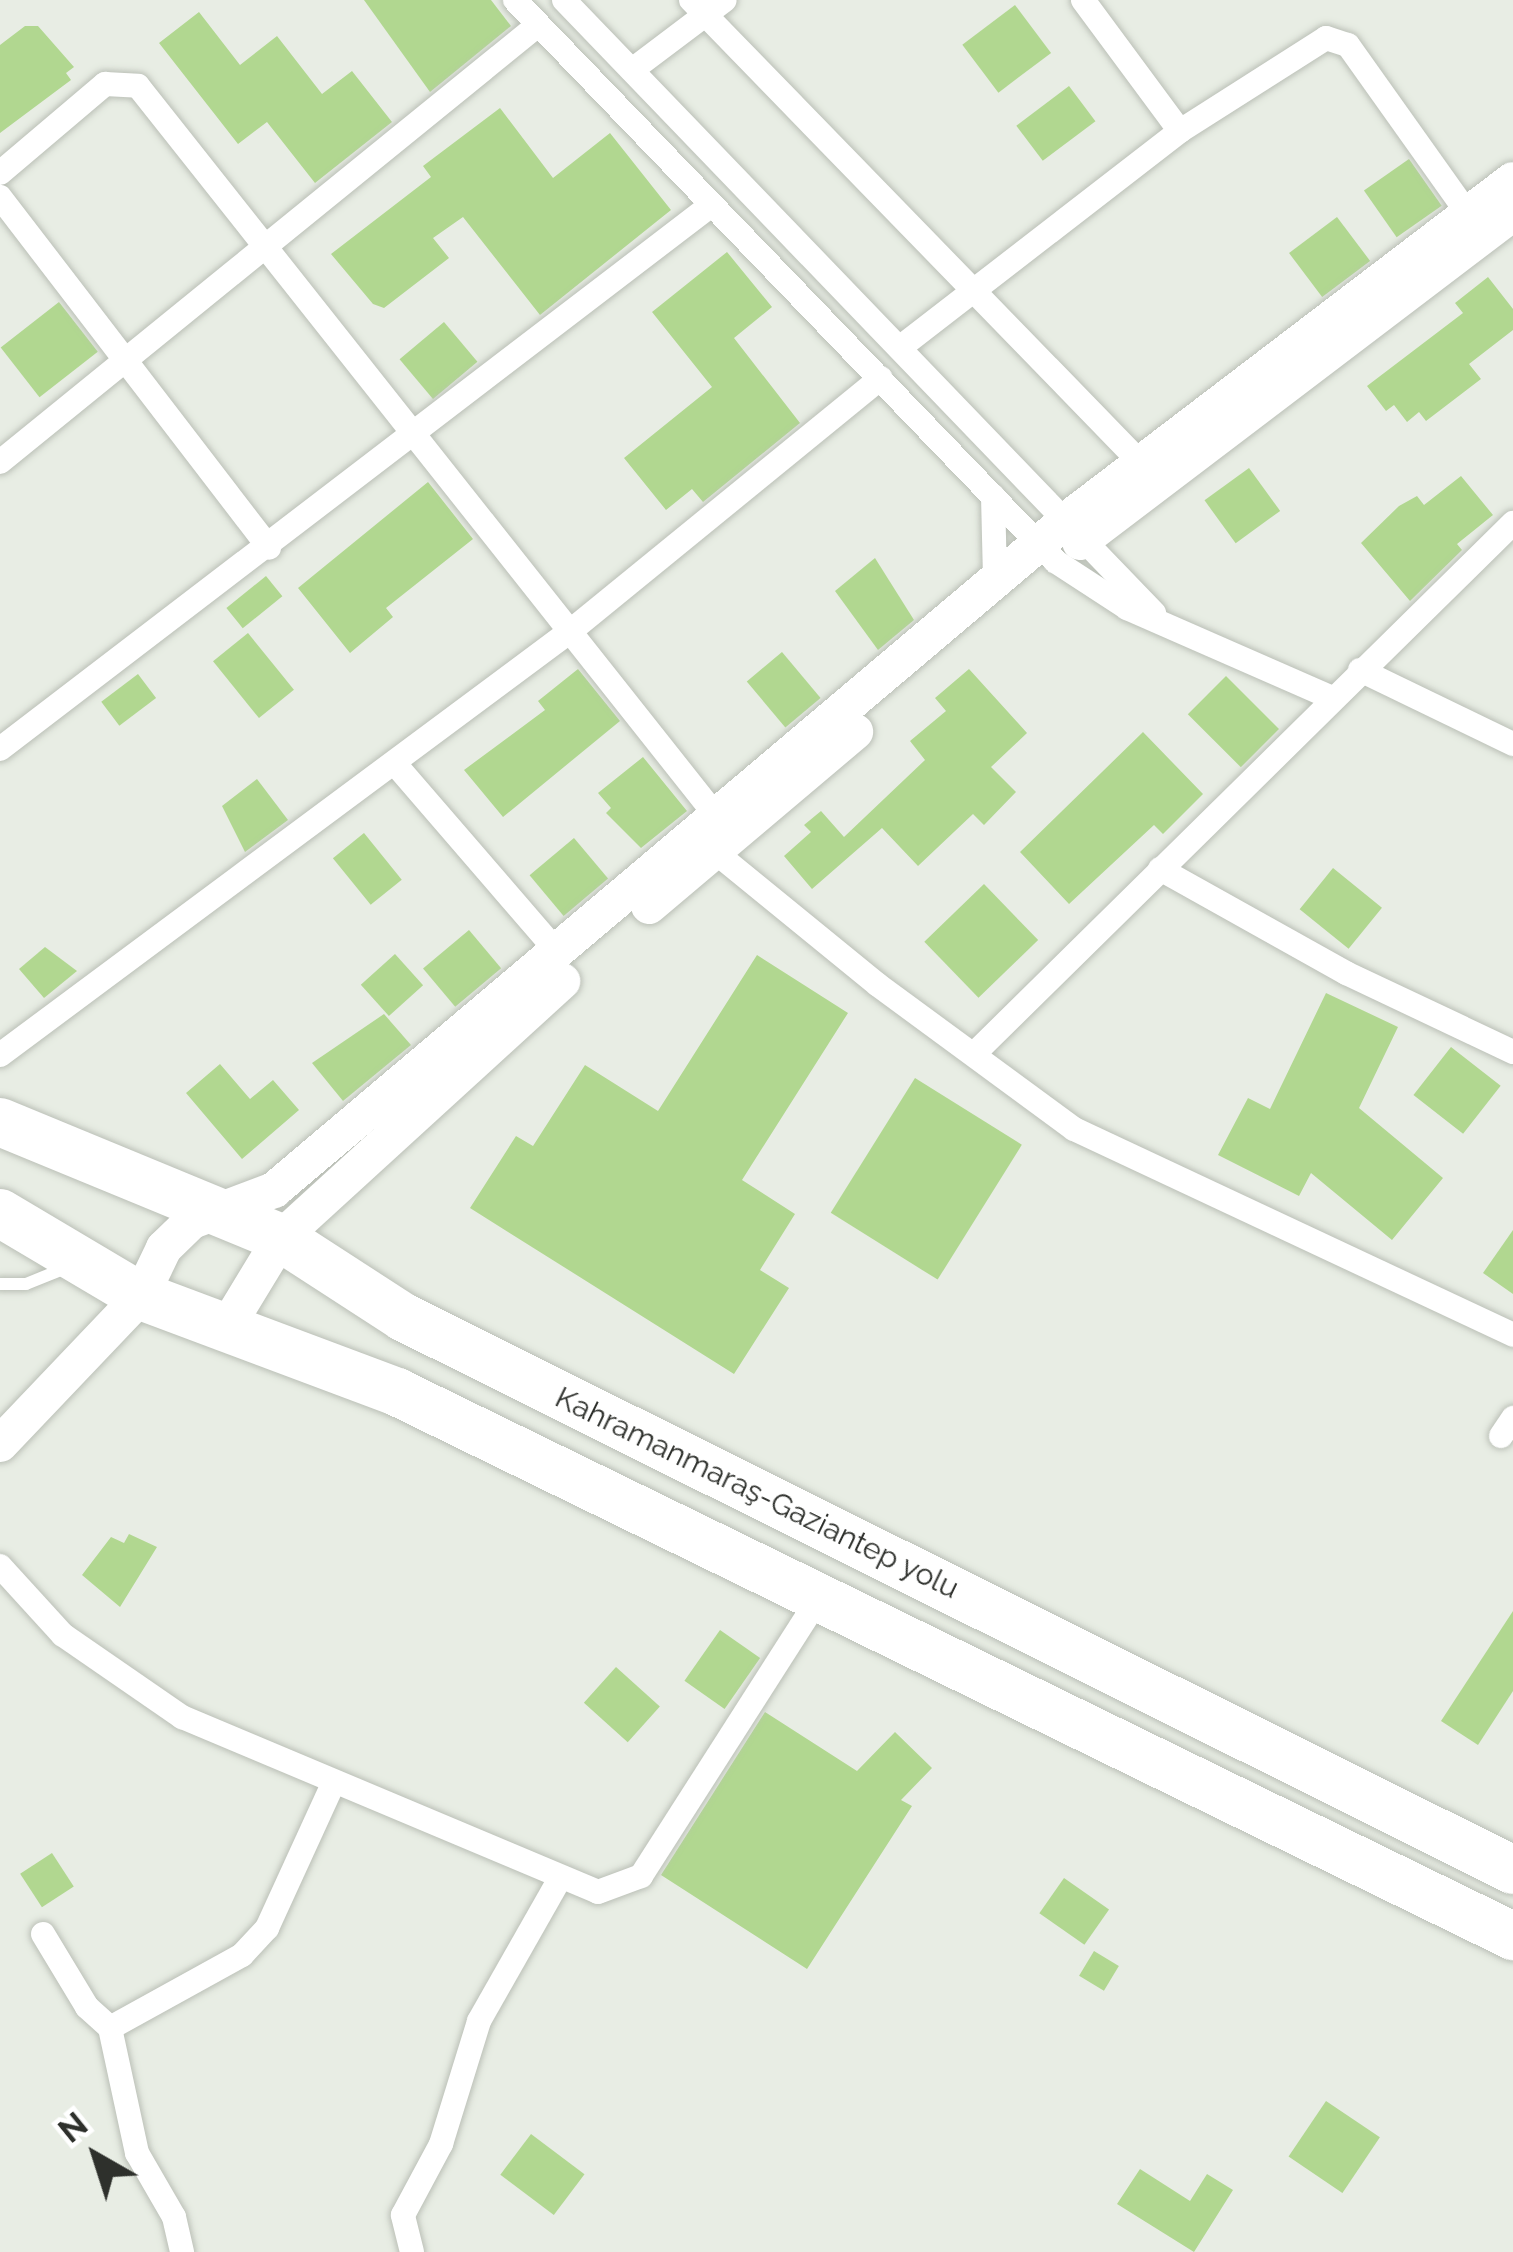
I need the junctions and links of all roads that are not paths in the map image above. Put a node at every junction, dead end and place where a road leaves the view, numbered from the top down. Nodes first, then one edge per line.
1 (515, 0) edge
2 (564, 0) edge
3 (1083, 0) edge
4 (707, 5) edge
5 (538, 25) junction
6 (632, 70) junction
7 (1180, 131) junction
8 (0, 173) edge
9 (1513, 180) edge
10 (0, 197) edge
11 (710, 206) junction
12 (1488, 220) edge
13 (268, 249) junction
14 (972, 290) junction
15 (902, 346) junction
16 (129, 363) junction
17 (880, 379) junction
18 (415, 434) junction
19 (0, 462) edge
20 (1141, 463) junction
21 (993, 496) junction
22 (1513, 524) edge
23 (1077, 528) junction
24 (269, 548) junction
25 (1047, 552) junction
26 (995, 580) junction
27 (1156, 615) junction
28 (572, 629) junction
29 (1360, 670) junction
30 (1332, 698) junction
31 (1513, 743) edge
32 (0, 749) edge
33 (395, 765) junction
34 (716, 834) junction
35 (1160, 869) junction
36 (558, 953) junction
37 (518, 1002) junction
38 (976, 1052) junction
39 (1513, 1052) edge
40 (0, 1054) edge
41 (0, 1122) edge
42 (215, 1210) junction
43 (0, 1213) edge
44 (281, 1238) junction
45 (81, 1262) junction
46 (0, 1284) edge
47 (141, 1297) junction
48 (225, 1330) junction
49 (1513, 1335) edge
50 (0, 1444) edge
51 (0, 1566) edge
52 (819, 1598) junction
53 (334, 1784) junction
54 (1513, 1870) edge
55 (558, 1882) junction
56 (44, 1934) dead end
57 (1513, 1936) edge
58 (110, 2028) junction
59 (182, 2252) edge
60 (412, 2252) edge

1 - 5 street
2 - 6 street
3 - 7 street
4 - 6 street
4 - 14 street
5 - 11 street
5 - 13 street
6 - 15 street
7 - 12 street
7 - 14 street
8 - 13 street
9 - 12 street
10 - 16 street
11 - 17 street
11 - 18 street
12 - 20 street
12 - 23 street
13 - 16 street
13 - 18 street
14 - 15 street
14 - 20 street
15 - 23 street
16 - 19 street
16 - 24 street
17 - 21 street
17 - 28 street
18 - 24 street
18 - 28 street
20 - 23 street
21 - 25 street
21 - 26 street
22 - 29 street
23 - 25 street
23 - 27 street
24 - 32 street
25 - 26 street
25 - 27 street
25 - 34 street
26 - 34 street
27 - 30 street
28 - 33 street
28 - 34 street
29 - 30 street
29 - 31 street
30 - 35 street
33 - 36 street
33 - 40 street
34 - 36 street
34 - 37 street
34 - 38 street
35 - 38 street
35 - 39 street
36 - 37 street
37 - 42 street
37 - 44 street
38 - 49 street
41 - 42 highway, Kahramanmaraş-Gaziantep yolu
42 - 44 highway, Kahramanmaraş-Gaziantep yolu
42 - 47 street
43 - 45 highway
44 - 48 street
44 - 54 highway, Kahramanmaraş-Gaziantep yolu
45 - 46 lane
45 - 47 highway
47 - 48 highway
47 - 50 street
48 - 52 highway
51 - 53 street
52 - 55 street
52 - 57 highway
53 - 55 street
53 - 58 street
55 - 60 street
56 - 58 street
58 - 59 street

